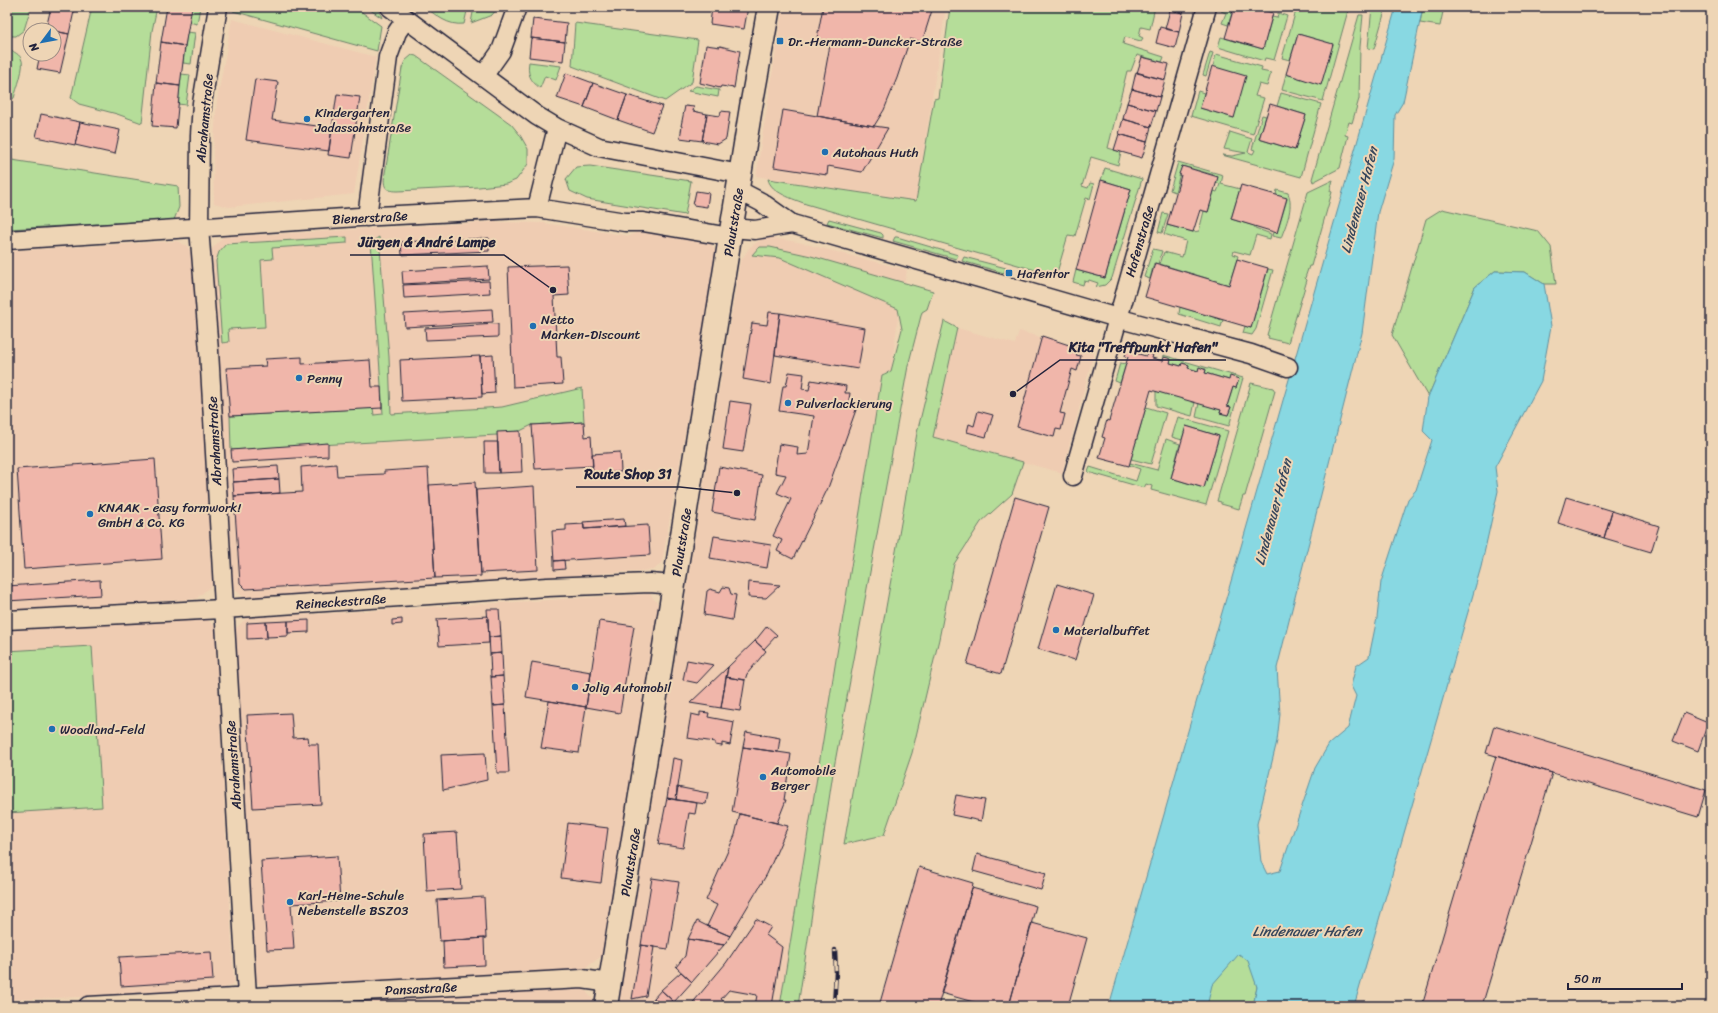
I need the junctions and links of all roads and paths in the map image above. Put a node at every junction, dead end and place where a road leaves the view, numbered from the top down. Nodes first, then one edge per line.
1 (218, 7) edge
2 (390, 7) edge
3 (517, 7) edge
4 (769, 7) edge
5 (1207, 7) edge
6 (406, 19) junction
7 (484, 75) junction
8 (557, 128) junction
9 (739, 182) junction
10 (537, 208) junction
11 (367, 216) junction
12 (792, 224) junction
13 (199, 228) junction
14 (731, 233) junction
15 (7, 240) edge
16 (1118, 318) junction
17 (1288, 367) dead end
18 (1073, 476) dead end
19 (674, 585) junction
20 (223, 610) junction
21 (7, 620) edge
22 (610, 983) junction
23 (247, 996) junction
24 (88, 1006) edge
25 (606, 1006) edge

1 - 13 street, Abrahamstraße
2 - 6 street
3 - 7 street
4 - 9 main road, Plautstraße
5 - 16 street, Hafenstraße
6 - 7 street
6 - 11 street
7 - 8 street
8 - 9 street
8 - 10 street
9 - 12 street
9 - 14 main road, Plautstraße
10 - 11 street, Bienerstraße
10 - 14 street, Bienerstraße
11 - 13 street, Bienerstraße
12 - 14 street
12 - 16 street
13 - 15 street, Bienerstraße
13 - 20 street, Abrahamstraße
14 - 19 main road, Plautstraße
16 - 17 street
16 - 18 street, Hafenstraße
19 - 20 street, Reineckestraße
19 - 22 main road, Plautstraße
20 - 21 street, Reineckestraße
20 - 23 street, Abrahamstraße
22 - 23 street, Pansastraße
22 - 25 main road, Plautstraße
23 - 24 street, Pansastraße

